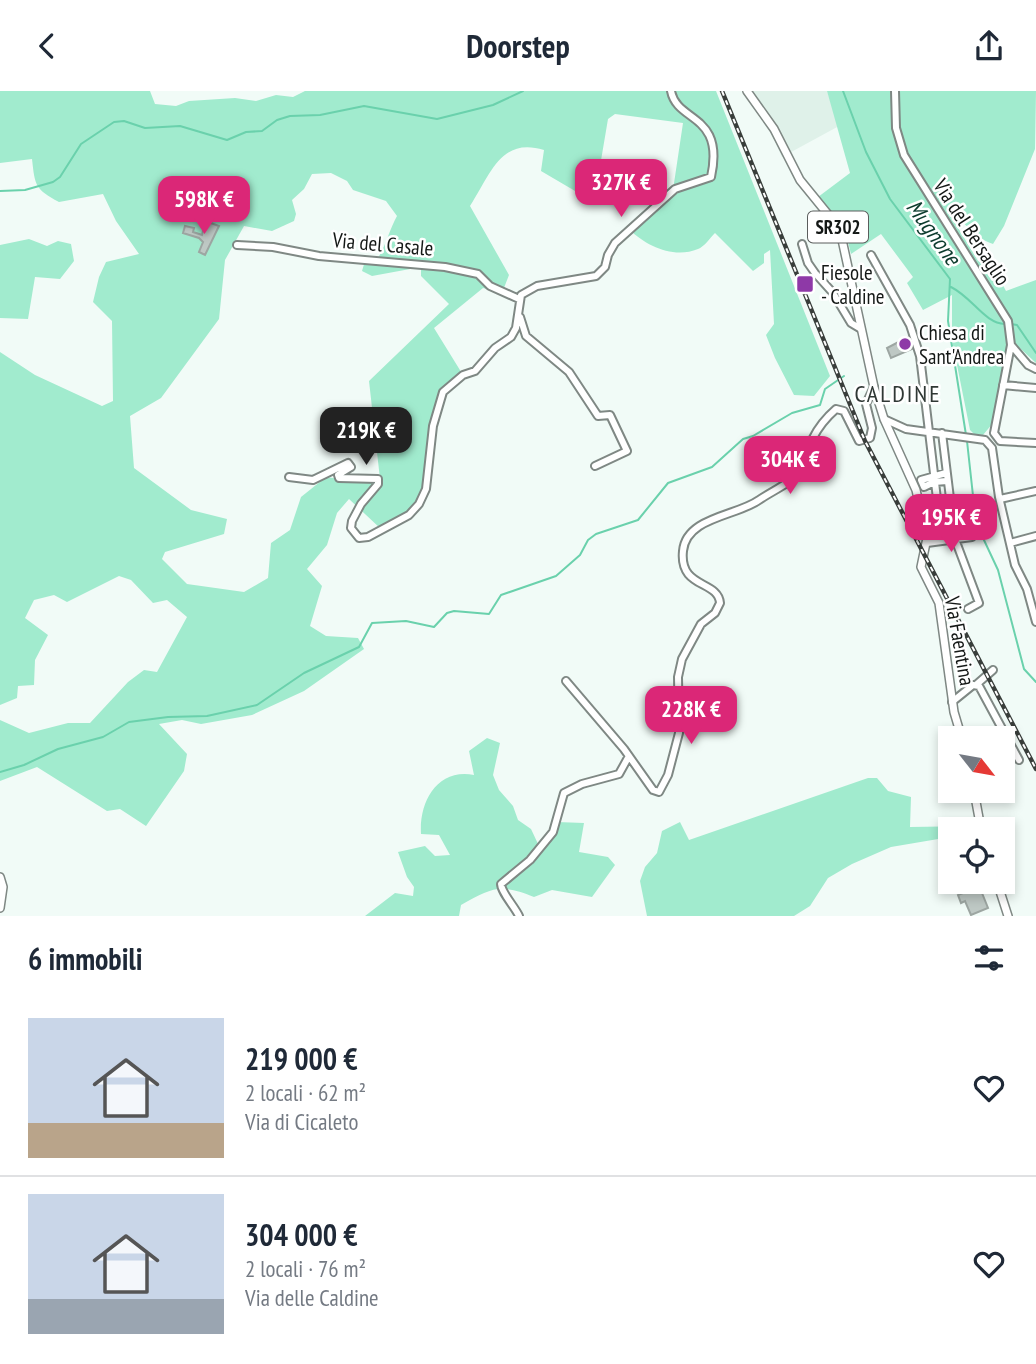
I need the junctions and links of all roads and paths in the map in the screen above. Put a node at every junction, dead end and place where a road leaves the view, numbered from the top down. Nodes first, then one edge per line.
1 (671, 91) edge
2 (747, 91) edge
3 (895, 91) edge
4 (802, 244) dead end
5 (237, 245) dead end
6 (872, 255) dead end
7 (519, 299) junction
8 (519, 312) junction
9 (861, 329) junction
10 (1011, 345) junction
11 (1036, 369) edge
12 (1003, 385) junction
13 (874, 387) junction
14 (1036, 388) edge
15 (884, 419) junction
16 (928, 432) junction
17 (942, 433) junction
18 (993, 433) junction
19 (985, 440) junction
20 (1000, 441) junction
21 (1036, 443) edge
22 (992, 448) junction
23 (595, 466) dead end
24 (946, 473) junction
25 (289, 477) dead end
26 (934, 479) junction
27 (947, 481) junction
28 (1036, 491) edge
29 (1000, 499) junction
30 (1036, 536) edge
31 (972, 537) dead end
32 (955, 539) junction
33 (942, 541) junction
34 (927, 543) junction
35 (1010, 543) junction
36 (968, 609) dead end
37 (1036, 622) edge
38 (993, 670) dead end
39 (566, 681) dead end
40 (976, 684) junction
41 (953, 702) junction
42 (959, 726) edge
43 (629, 756) junction
44 (1018, 760) dead end
45 (0, 877) edge
46 (1002, 894) edge
47 (0, 908) edge
48 (520, 916) edge
49 (1008, 916) edge

1 - 7 street
2 - 9 main road, Via Faentina / SR302
3 - 10 street, Via del Bersaglio
4 - 9 street
5 - 7 street, Via del Casale
6 - 16 street
7 - 8 street
8 - 23 street
8 - 25 street
9 - 13 main road, Via Faentina / SR302
10 - 11 street
10 - 12 street, Via del Bersaglio
12 - 14 street
12 - 18 street, Via del Bersaglio
13 - 15 main road, Via Faentina / SR302
13 - 43 street
15 - 16 street
15 - 34 main road, Via Faentina / SR302
16 - 17 street
16 - 26 street
17 - 19 street
17 - 24 street
18 - 19 street
18 - 20 street
19 - 22 street
20 - 21 street
20 - 22 street
22 - 29 street
24 - 26 street
24 - 27 street
26 - 27 street
26 - 33 street
27 - 32 street
28 - 29 street
29 - 35 street
30 - 35 street
31 - 32 street
32 - 33 street
32 - 36 street
33 - 34 street
34 - 41 main road, Via Faentina / SR302
35 - 37 street
38 - 40 street
39 - 43 street
40 - 41 street
40 - 44 street
41 - 42 main road, Via Faentina / SR302
43 - 48 street
45 - 47 main road
46 - 49 main road

